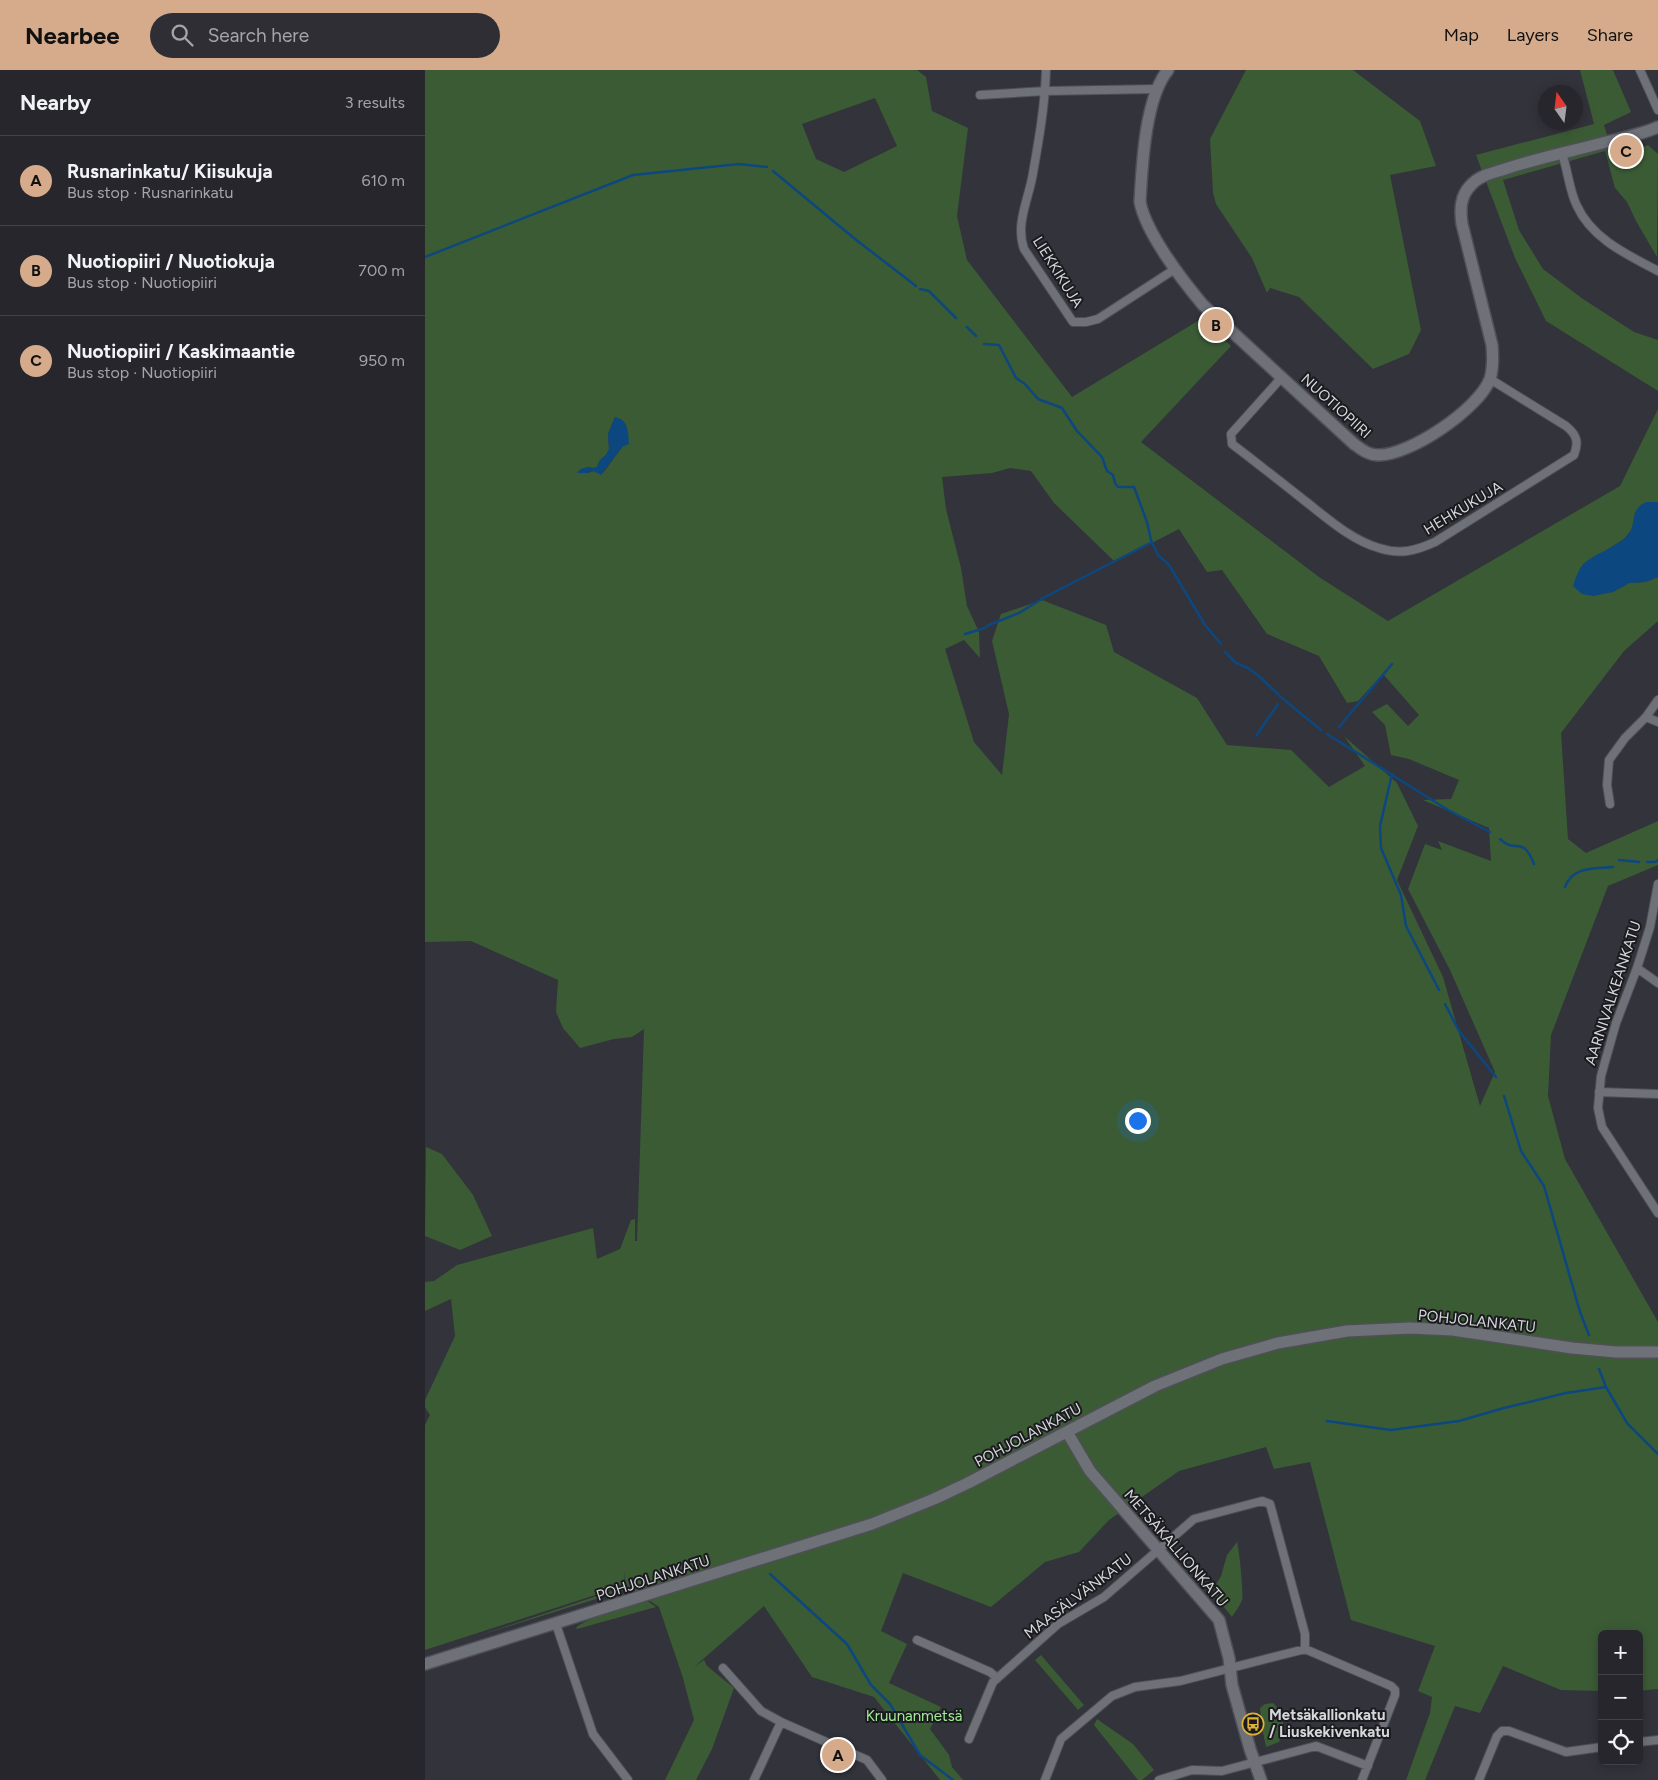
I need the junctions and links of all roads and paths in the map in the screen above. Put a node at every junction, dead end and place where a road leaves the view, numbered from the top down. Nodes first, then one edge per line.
1 (1046, 70) edge
2 (1168, 70) edge
3 (1640, 70) edge
4 (1156, 89) junction
5 (1046, 91) junction
6 (980, 95) dead end
7 (1658, 110) edge
8 (1658, 126) edge
9 (1562, 154) junction
10 (1175, 269) junction
11 (1658, 271) edge
12 (1282, 377) junction
13 (1490, 379) junction
14 (1658, 700) edge
15 (1646, 717) junction
16 (1658, 722) edge
17 (1610, 804) dead end
18 (1658, 884) edge
19 (1637, 968) junction
20 (1658, 983) edge
21 (1599, 1092) junction
22 (1658, 1094) edge
23 (1654, 1200) edge
24 (1658, 1213) edge
25 (1658, 1352) edge
26 (1067, 1432) junction
27 (1158, 1551) junction
28 (556, 1624) junction
29 (917, 1640) dead end
30 (1305, 1649) junction
31 (425, 1664) edge
32 (723, 1668) dead end
33 (1229, 1669) junction
34 (997, 1678) junction
35 (781, 1722) junction
36 (969, 1739) dead end
37 (1658, 1740) edge
38 (1643, 1742) edge
39 (1598, 1748) edge
40 (1255, 1762) junction
41 (1368, 1766) junction
42 (628, 1780) edge
43 (754, 1780) edge
44 (882, 1780) edge
45 (1045, 1780) edge
46 (1159, 1780) edge
47 (1261, 1780) edge
48 (1362, 1780) edge
49 (1479, 1780) edge

1 - 5 street
2 - 4 street, NUOTIOPIIRI
3 - 7 street
4 - 5 street
4 - 10 street, NUOTIOPIIRI
5 - 6 street
5 - 10 street, LIEKKIKUJA
8 - 9 street, NUOTIOPIIRI
9 - 11 street
9 - 13 street, NUOTIOPIIRI
10 - 12 street, NUOTIOPIIRI
12 - 13 street, NUOTIOPIIRI
12 - 13 street, HEHKUKUJA
14 - 15 street
15 - 16 street
15 - 17 street
18 - 19 street, AARNIVALKEANKATU
19 - 20 street
19 - 21 street, AARNIVALKEANKATU
21 - 22 street
21 - 23 street, AARNIVALKEANKATU
23 - 24 street, AARNIVALKEANKATU
25 - 26 street, POHJOLANKATU
26 - 27 street, METSÄKALLIONKATU
26 - 28 street, POHJOLANKATU
27 - 30 street, MAASÄLVÄNKATU
27 - 33 street, METSÄKALLIONKATU
27 - 34 street, MAASÄLVÄNKATU
28 - 31 street, POHJOLANKATU
28 - 42 street
29 - 34 street
30 - 33 street
30 - 41 street
32 - 35 street
33 - 40 street, METSÄKALLIONKATU
33 - 45 street
34 - 36 street, MAASÄLVÄNKATU
35 - 43 street
35 - 44 street
37 - 38 street
39 - 49 street
40 - 41 street
40 - 46 street
40 - 47 street, METSÄKALLIONKATU
41 - 48 street

